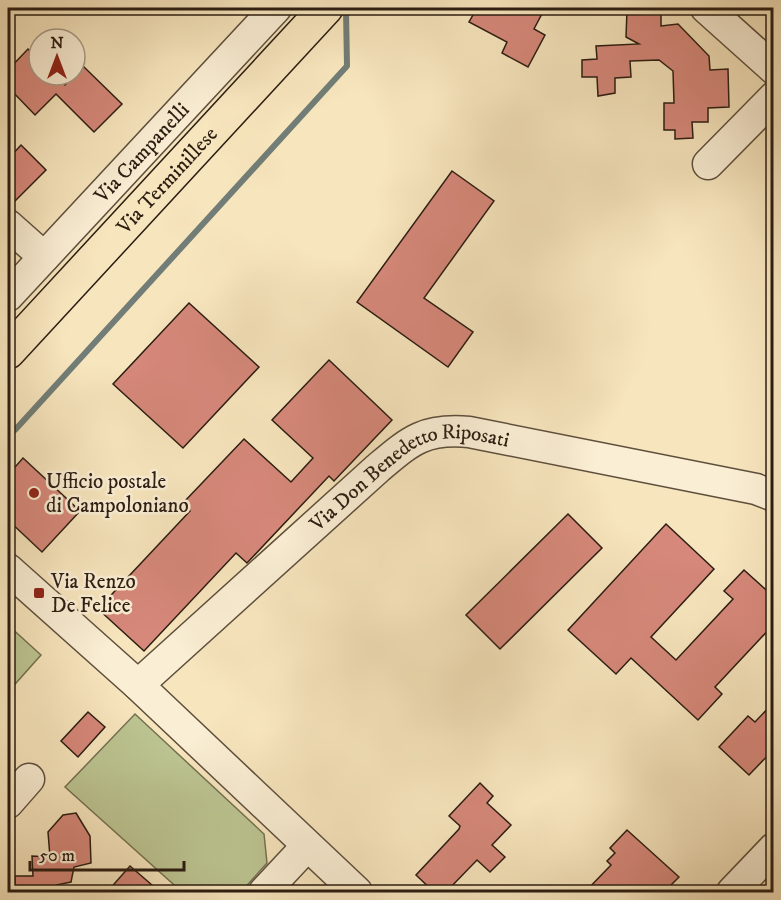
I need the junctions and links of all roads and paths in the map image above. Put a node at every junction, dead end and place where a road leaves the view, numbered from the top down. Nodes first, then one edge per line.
1 (276, 8) edge
2 (326, 8) edge
3 (706, 8) edge
4 (774, 69) edge
5 (774, 97) edge
6 (708, 164) dead end
7 (8, 225) edge
8 (44, 257) junction
9 (8, 296) edge
10 (8, 352) edge
11 (774, 496) edge
12 (8, 569) edge
13 (138, 685) junction
14 (29, 779) dead end
15 (8, 803) edge
16 (308, 846) junction
17 (774, 848) edge
18 (264, 892) edge
19 (357, 892) edge
20 (732, 892) edge

1 - 8 street, Via Campanelli
2 - 10 main road, Via Terminillese
3 - 4 street
5 - 6 street
7 - 8 street
8 - 9 street, Via Campanelli
11 - 13 street, Via Don Benedetto Riposati
12 - 13 street
13 - 16 street
14 - 15 street
16 - 18 street
16 - 19 street
17 - 20 street

